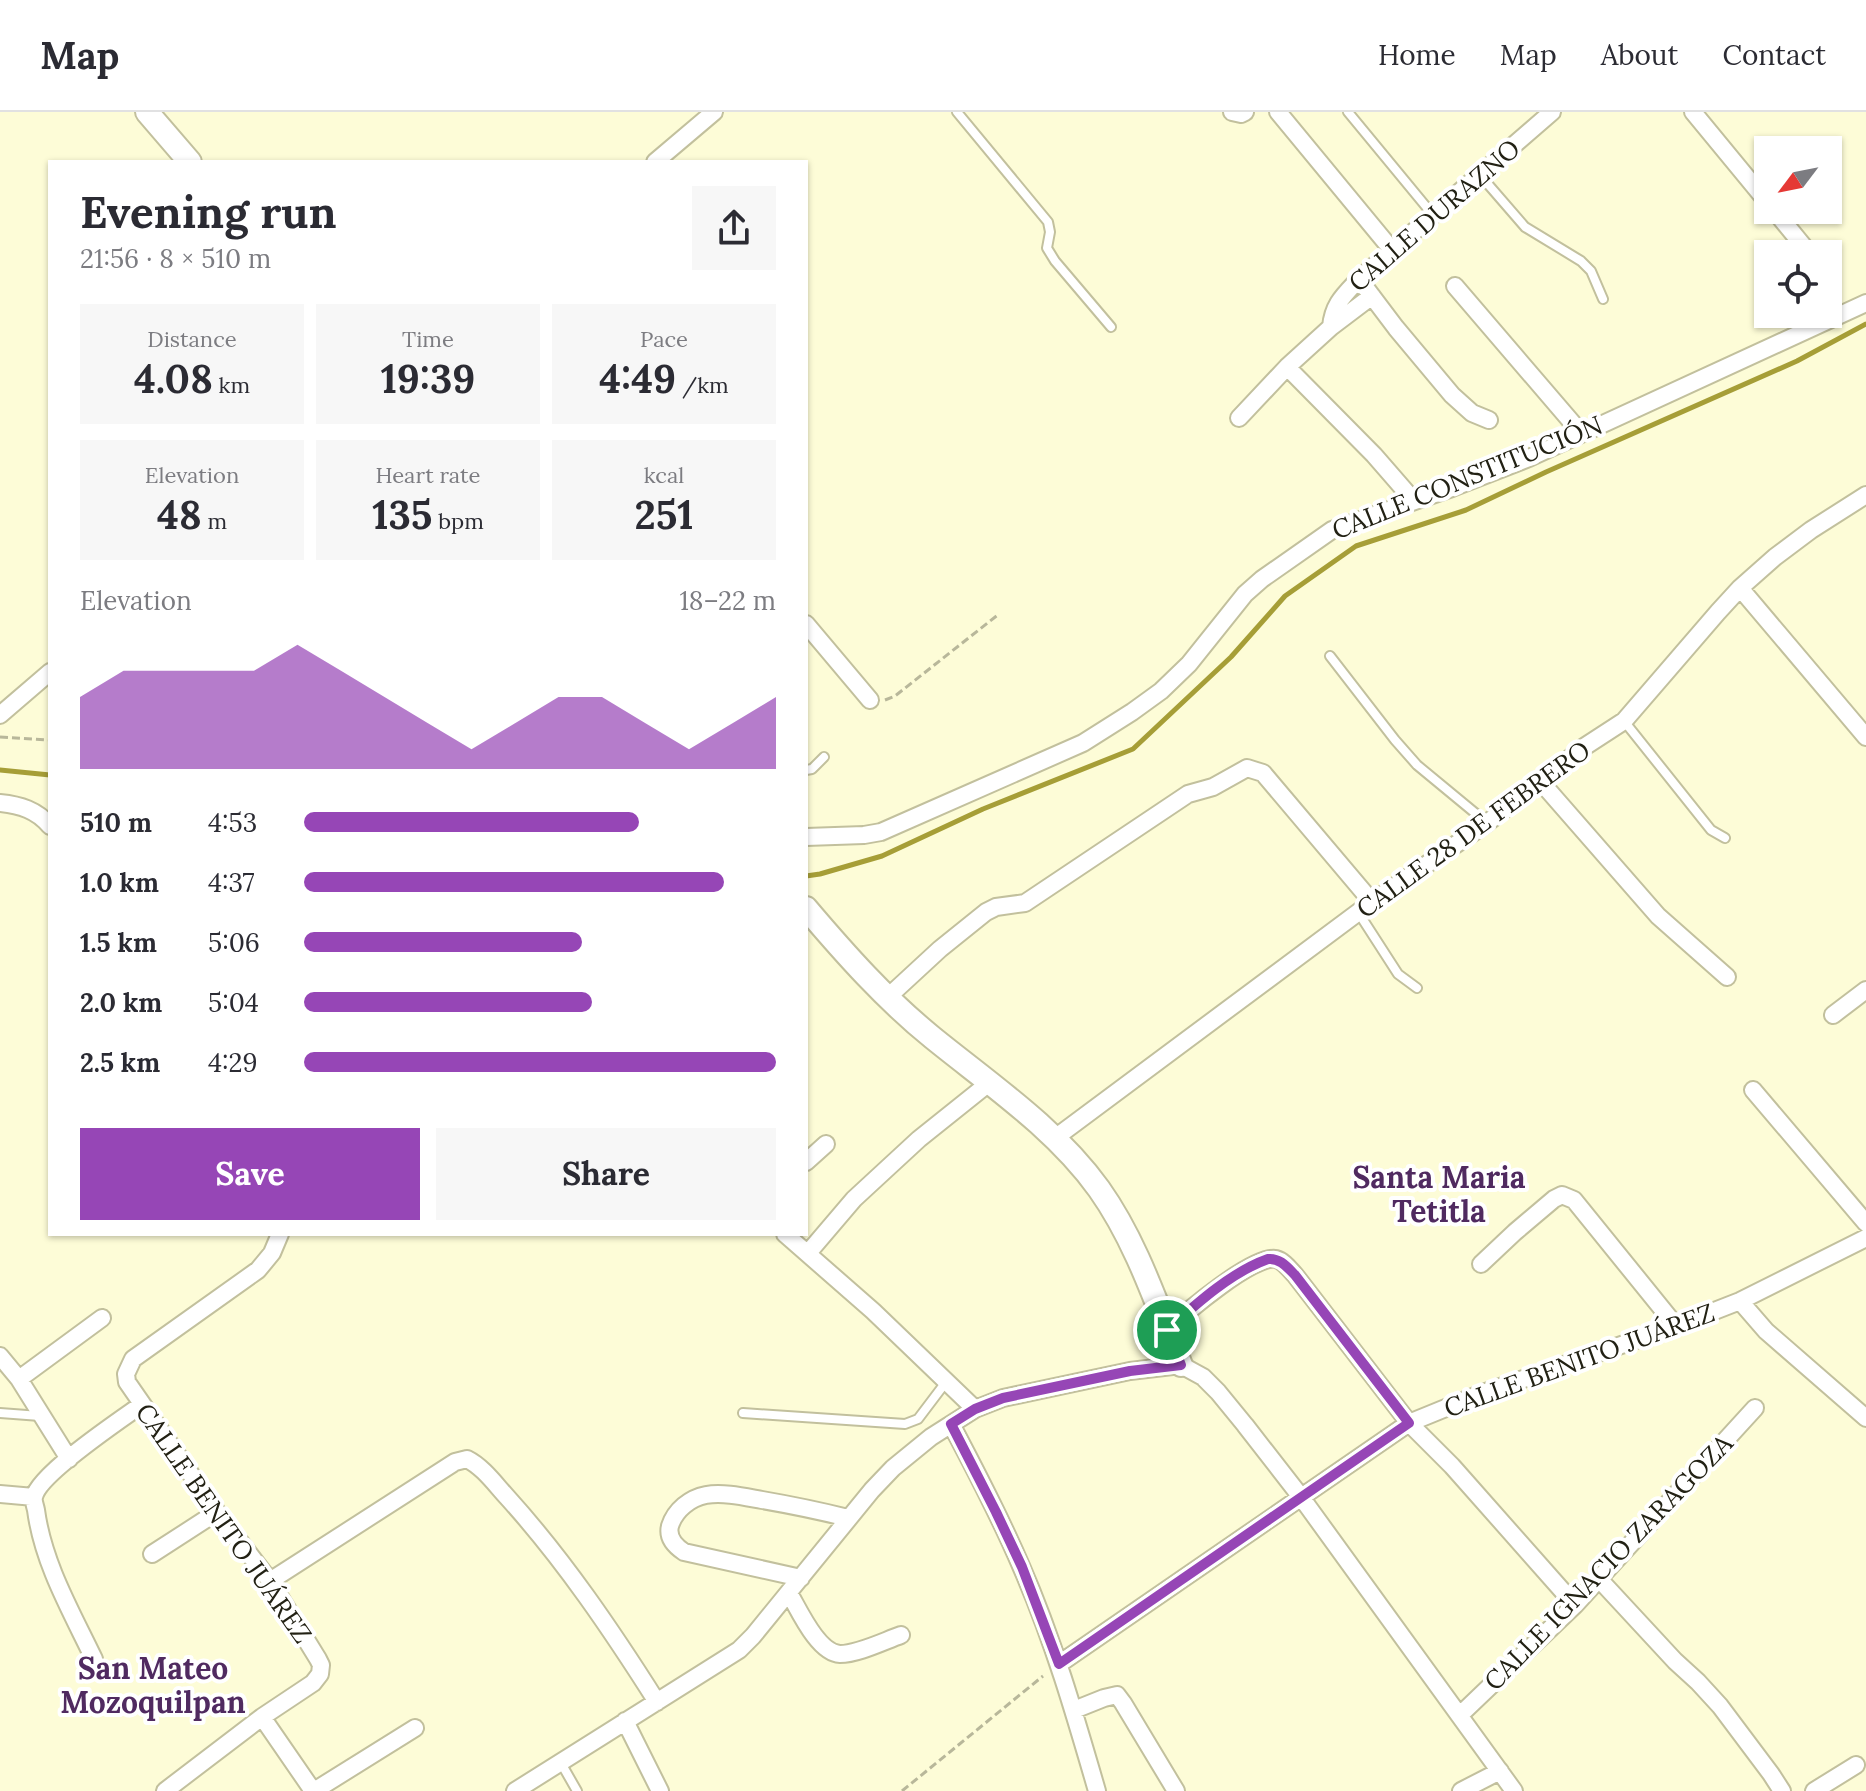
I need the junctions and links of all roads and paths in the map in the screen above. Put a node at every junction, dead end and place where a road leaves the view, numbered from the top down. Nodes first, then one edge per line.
1 (147, 112) edge
2 (714, 112) edge
3 (957, 112) edge
4 (1232, 112) edge
5 (1245, 112) edge
6 (1278, 112) edge
7 (1348, 112) edge
8 (1552, 112) edge
9 (1693, 112) edge
10 (188, 160) edge
11 (657, 160) edge
12 (1479, 174) junction
13 (1754, 186) edge
14 (1433, 215) junction
15 (1785, 224) edge
16 (1799, 240) edge
17 (1392, 250) junction
18 (1359, 279) junction
19 (1455, 286) dead end
20 (1372, 296) junction
21 (1603, 299) dead end
22 (1866, 303) edge
23 (1111, 327) dead end
24 (1331, 327) junction
25 (1287, 367) junction
26 (1239, 418) dead end
27 (1489, 420) dead end
28 (1581, 433) junction
29 (1866, 495) edge
30 (1414, 501) junction
31 (1740, 588) junction
32 (999, 614) dead end
33 (808, 626) edge
34 (1330, 656) dead end
35 (48, 674) edge
36 (870, 700) joint
37 (0, 715) edge
38 (1624, 721) junction
39 (0, 737) edge
40 (1866, 737) edge
41 (48, 740) edge
42 (824, 757) dead end
43 (808, 770) edge
44 (1541, 782) junction
45 (0, 803) edge
46 (1487, 823) junction
47 (48, 824) edge
48 (808, 837) edge
49 (1725, 838) dead end
50 (1365, 907) junction
51 (808, 912) edge
52 (1727, 977) dead end
53 (1417, 988) dead end
54 (1866, 990) edge
55 (888, 997) junction
56 (1833, 1015) dead end
57 (989, 1083) junction
58 (1753, 1090) dead end
59 (1055, 1138) junction
60 (826, 1144) dead end
61 (808, 1160) edge
62 (1866, 1223) edge
63 (279, 1236) edge
64 (787, 1236) edge
65 (1866, 1238) edge
66 (808, 1253) junction
67 (1481, 1264) dead end
68 (1740, 1301) junction
69 (102, 1318) dead end
70 (1676, 1326) junction
71 (1167, 1330) junction
72 (0, 1356) edge
73 (1181, 1365) junction
74 (19, 1379) junction
75 (947, 1381) junction
76 (141, 1405) junction
77 (1755, 1408) dead end
78 (975, 1409) junction
79 (0, 1413) edge
80 (743, 1413) dead end
81 (41, 1416) junction
82 (1866, 1418) edge
83 (1409, 1423) junction
84 (951, 1424) junction
85 (69, 1459) junction
86 (0, 1494) edge
87 (34, 1497) junction
88 (1301, 1497) junction
89 (217, 1512) junction
90 (848, 1518) junction
91 (152, 1554) dead end
92 (801, 1578) junction
93 (1599, 1579) junction
94 (270, 1581) junction
95 (789, 1593) junction
96 (1575, 1605) junction
97 (901, 1635) dead end
98 (94, 1659) dead end
99 (1059, 1664) junction
100 (657, 1702) junction
101 (1074, 1710) junction
102 (1460, 1715) junction
103 (262, 1717) junction
104 (625, 1721) junction
105 (415, 1728) dead end
106 (560, 1762) junction
107 (1856, 1765) dead end
108 (1500, 1771) junction
109 (165, 1791) edge
110 (314, 1791) edge
111 (515, 1791) edge
112 (577, 1791) edge
113 (660, 1791) edge
114 (902, 1791) edge
115 (1097, 1791) edge
116 (1176, 1791) edge
117 (1461, 1791) edge
118 (1514, 1791) edge
119 (1782, 1791) edge
120 (1814, 1791) edge

1 - 10 street
2 - 11 street
3 - 23 lane
4 - 5 street
6 - 17 street
7 - 14 lane
8 - 12 street, CALLE DURAZNO
9 - 13 street
12 - 14 street, CALLE DURAZNO
12 - 21 lane
14 - 17 street, CALLE DURAZNO
15 - 16 street
17 - 18 street, CALLE DURAZNO
18 - 20 street
18 - 24 street, CALLE DURAZNO
19 - 28 street
20 - 24 street, CALLE DURAZNO
20 - 27 street
22 - 28 street, CALLE CONSTITUCIÓN
24 - 25 street, CALLE DURAZNO
25 - 26 street, CALLE DURAZNO
25 - 30 street
28 - 30 street, CALLE CONSTITUCIÓN
29 - 31 street, CALLE 28 DE FEBRERO
30 - 48 street, CALLE CONSTITUCIÓN
31 - 38 street, CALLE 28 DE FEBRERO
31 - 40 street
32 - 36 path
33 - 36 street
34 - 46 lane
35 - 37 street
38 - 44 street, CALLE 28 DE FEBRERO
38 - 49 lane
39 - 41 path
42 - 43 lane
44 - 46 street, CALLE 28 DE FEBRERO
44 - 52 street
45 - 47 street
46 - 50 street, CALLE 28 DE FEBRERO
50 - 53 lane
50 - 55 street
50 - 59 street, CALLE 28 DE FEBRERO
51 - 55 street
54 - 56 street
55 - 57 street
57 - 59 street
57 - 66 street
58 - 62 street
59 - 71 street
60 - 61 street
63 - 76 street, CALLE BENITO JUÁREZ
64 - 66 street
65 - 68 street, CALLE BENITO JUÁREZ
66 - 75 street
67 - 70 street
68 - 70 street, CALLE BENITO JUÁREZ
68 - 82 street
69 - 74 street
70 - 83 street, CALLE BENITO JUÁREZ
71 - 73 street
71 - 83 street
72 - 74 street
73 - 78 street
73 - 88 street
74 - 81 street
75 - 78 street
75 - 80 lane
76 - 85 street
76 - 89 street, CALLE BENITO JUÁREZ
77 - 93 street, CALLE IGNACIO ZARAGOZA
78 - 84 street
79 - 81 lane
81 - 85 street
83 - 88 street, CALLE BENITO JUÁREZ
83 - 96 street
84 - 90 street
84 - 99 street
85 - 87 street
86 - 87 street
87 - 98 street
88 - 99 street, CALLE BENITO JUÁREZ
88 - 102 street
89 - 91 street
89 - 94 street, CALLE BENITO JUÁREZ
90 - 92 street
90 - 92 street
92 - 95 street
93 - 96 street, CALLE IGNACIO ZARAGOZA
93 - 119 street
94 - 100 street
94 - 103 street, CALLE BENITO JUÁREZ
95 - 97 street
95 - 100 street
96 - 102 street, CALLE IGNACIO ZARAGOZA
99 - 101 street
99 - 114 path
100 - 104 street
101 - 115 street
101 - 116 street
102 - 108 street
103 - 109 street
103 - 110 street
104 - 106 street
104 - 113 street
105 - 110 street
106 - 111 street
106 - 112 lane
107 - 120 street
108 - 117 street
108 - 118 street

